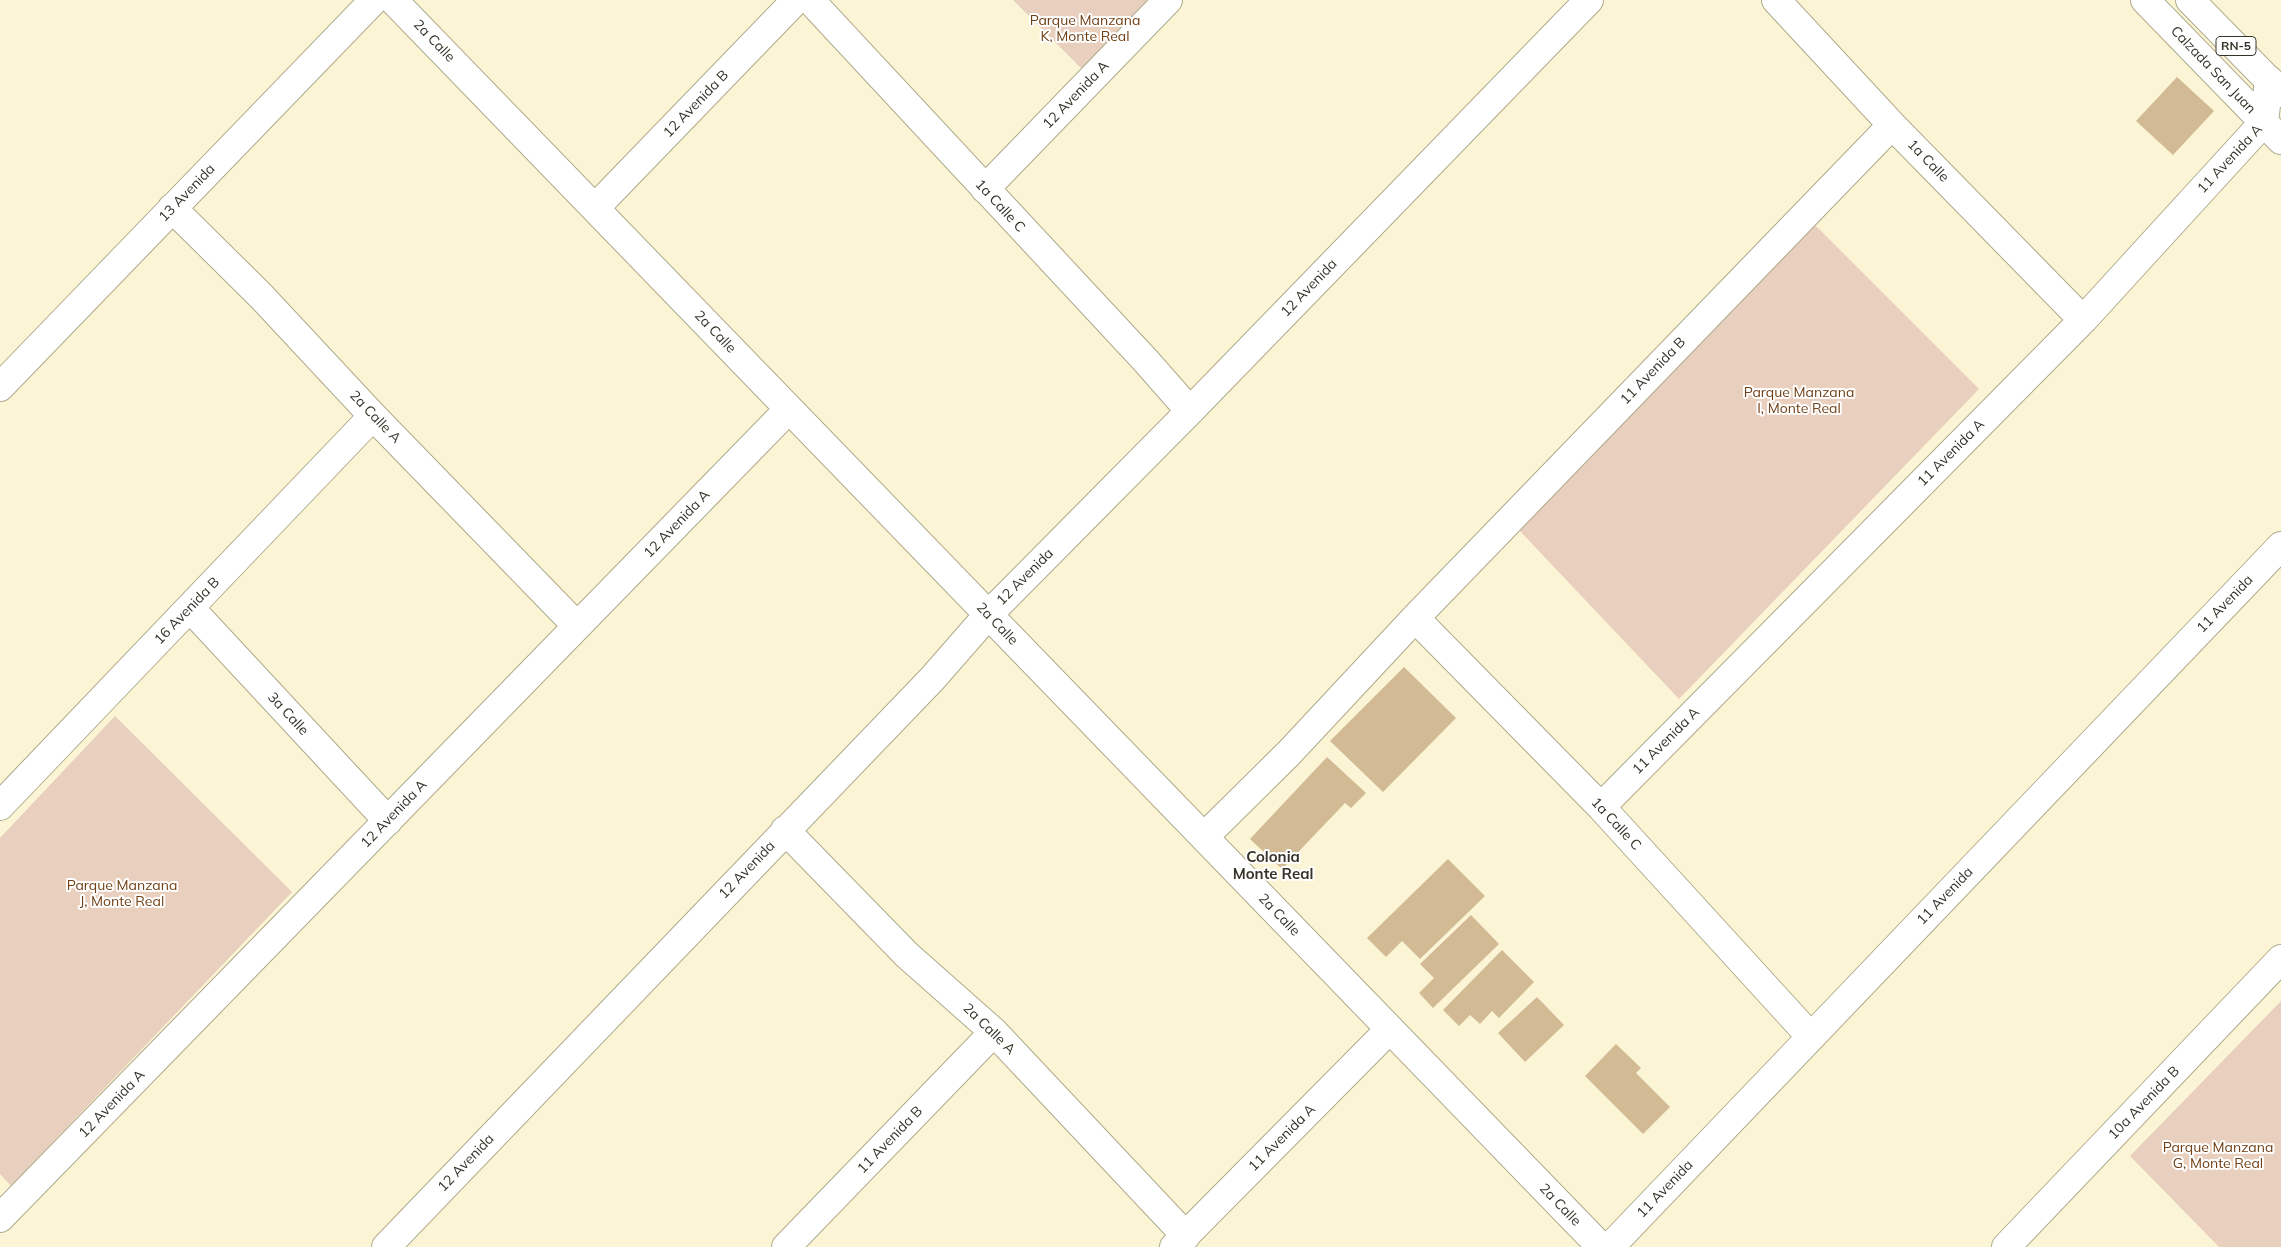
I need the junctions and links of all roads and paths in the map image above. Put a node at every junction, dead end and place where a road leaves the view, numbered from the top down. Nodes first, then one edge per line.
1 (374, 0) edge
2 (393, 0) edge
3 (796, 0) edge
4 (810, 0) edge
5 (1168, 0) edge
6 (1589, 0) edge
7 (1776, 0) edge
8 (2145, 0) edge
9 (2190, 0) edge
10 (2275, 86) edge
11 (1892, 124) junction
12 (2273, 131) edge
13 (985, 189) junction
14 (596, 207) junction
15 (172, 208) junction
16 (2083, 320) junction
17 (0, 386) edge
18 (789, 409) junction
19 (1190, 411) junction
20 (373, 416) junction
21 (2281, 546) edge
22 (190, 608) junction
23 (988, 615) junction
24 (1415, 618) junction
25 (577, 626) junction
26 (0, 806) edge
27 (1601, 807) junction
28 (388, 821) junction
29 (786, 830) junction
30 (1204, 838) junction
31 (2281, 959) edge
32 (1390, 1030) junction
33 (994, 1032) junction
34 (1811, 1037) junction
35 (0, 1218) edge
36 (1180, 1241) edge
37 (795, 1244) edge
38 (386, 1247) edge
39 (1601, 1247) edge
40 (1610, 1247) edge
41 (2008, 1247) edge

1 - 15 street, 13 Avenida
2 - 14 street, 2a Calle
3 - 14 street, 12 Avenida B
4 - 13 street, 1a Calle C
5 - 13 street, 12 Avenida A
6 - 19 street, 12 Avenida
7 - 11 street, 1a Calle
8 - 12 street, Calzada San Juan
9 - 10 street, RN-5
10 - 12 street, 11 Avenida A
11 - 16 street, 1a Calle
11 - 24 street, 11 Avenida B
12 - 16 street, 11 Avenida A
13 - 19 street, 1a Calle C
14 - 18 street, 2a Calle
15 - 17 street, 13 Avenida
15 - 20 street, 2a Calle A
16 - 27 street, 11 Avenida A
18 - 23 street, 2a Calle
18 - 25 street, 12 Avenida A
19 - 23 street, 12 Avenida
20 - 22 street, 16 Avenida B
20 - 25 street, 2a Calle A
21 - 34 street, 11 Avenida
22 - 26 street, 16 Avenida B
22 - 28 street, 3a Calle
23 - 29 street, 12 Avenida
23 - 30 street, 2a Calle
24 - 27 street, 1a Calle C
24 - 30 street, 11 Avenida B
25 - 28 street, 12 Avenida A
27 - 34 street, 1a Calle C
28 - 35 street, 12 Avenida A
29 - 33 street, 2a Calle A
29 - 38 street, 12 Avenida
30 - 32 street, 2a Calle
31 - 41 street, 10a Avenida B
32 - 36 street, 11 Avenida A
32 - 39 street, 2a Calle
33 - 36 street, 2a Calle A
33 - 37 street, 11 Avenida B
34 - 40 street, 11 Avenida

